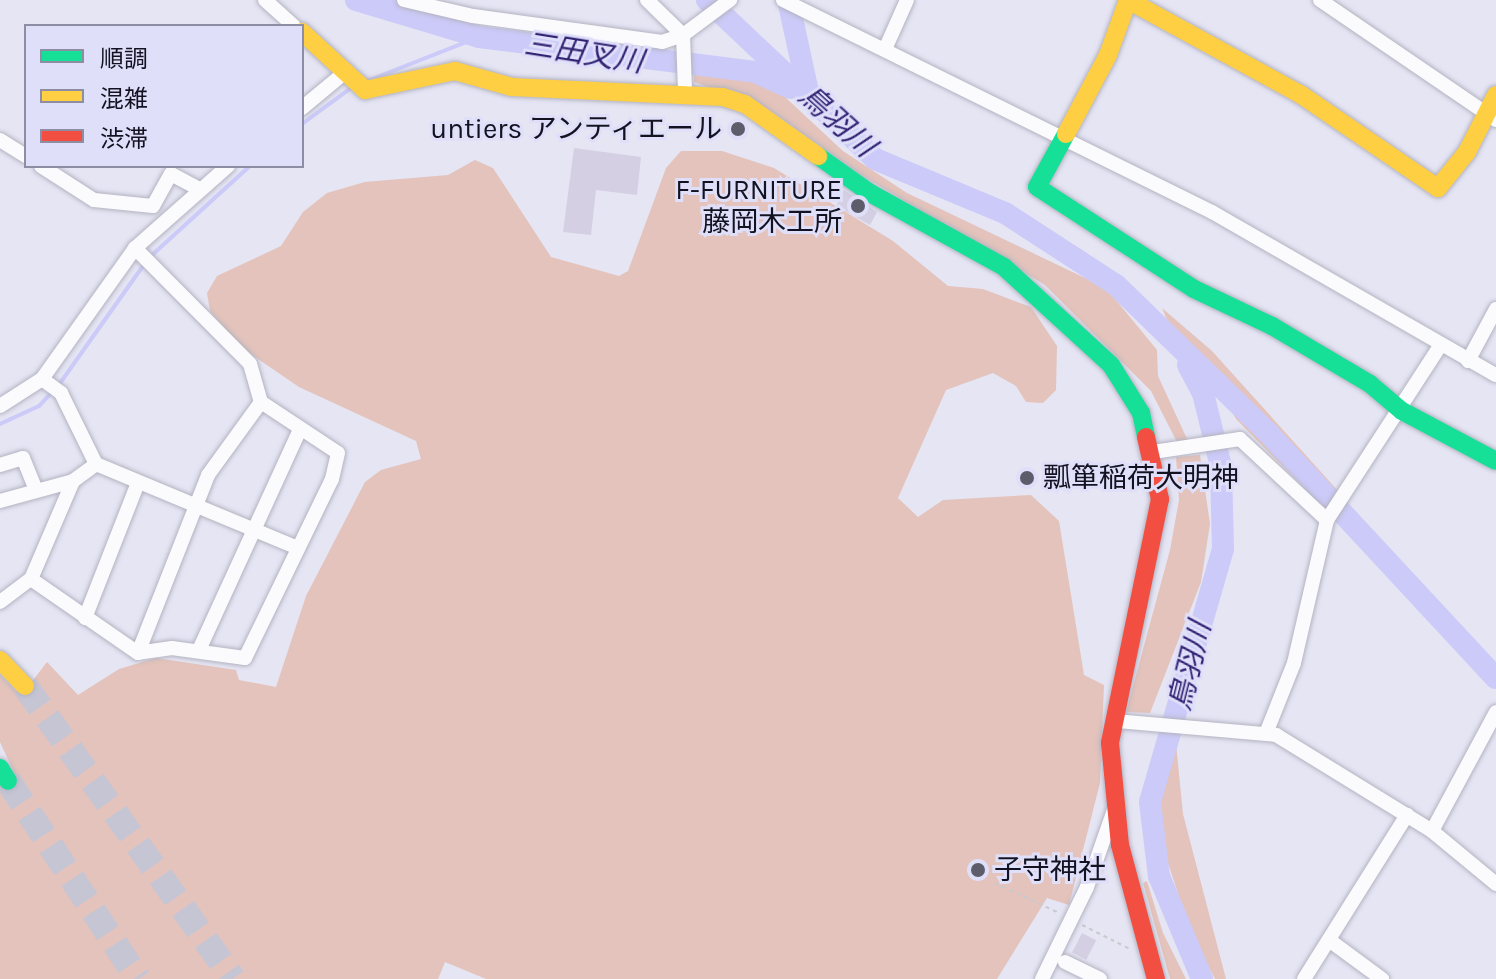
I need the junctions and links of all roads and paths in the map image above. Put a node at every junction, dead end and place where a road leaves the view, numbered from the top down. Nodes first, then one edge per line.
1 (265, 0) edge
2 (404, 0) edge
3 (647, 0) edge
4 (730, 0) edge
5 (783, 0) edge
6 (907, 0) edge
7 (1320, 0) edge
8 (806, 6) edge
9 (292, 24) edge
10 (304, 34) edge
11 (688, 35) junction
12 (886, 47) junction
13 (353, 82) junction
14 (685, 94) junction
15 (1496, 95) edge
16 (304, 107) edge
17 (1492, 117) edge
18 (1063, 139) junction
19 (0, 140) edge
20 (24, 155) edge
21 (44, 168) edge
22 (225, 168) edge
23 (199, 189) junction
24 (135, 248) junction
25 (1496, 309) edge
26 (1440, 346) junction
27 (1468, 361) junction
28 (1496, 375) edge
29 (42, 379) junction
30 (261, 402) junction
31 (0, 406) edge
32 (1402, 411) junction
33 (300, 429) junction
34 (1153, 452) junction
35 (1496, 461) edge
36 (96, 464) junction
37 (0, 465) edge
38 (73, 481) junction
39 (137, 485) junction
40 (36, 491) junction
41 (0, 501) edge
42 (196, 508) junction
43 (1327, 520) junction
44 (253, 531) junction
45 (298, 548) junction
46 (31, 579) junction
47 (0, 602) edge
48 (85, 618) junction
49 (199, 650) junction
50 (138, 653) junction
51 (0, 660) edge
52 (25, 686) tunnel mouth
53 (1496, 712) edge
54 (1114, 721) junction
55 (1267, 731) junction
56 (1114, 810) junction
57 (1407, 815) junction
58 (1432, 831) junction
59 (995, 883) dead end
60 (1496, 884) edge
61 (1073, 920) junction
62 (1329, 940) junction
63 (1151, 959) junction
64 (1065, 962) dead end
65 (1042, 979) edge
66 (1100, 979) edge
67 (1156, 979) edge
68 (1304, 979) edge
69 (1382, 979) edge

1 - 9 street
2 - 11 street
3 - 11 street
4 - 11 street
5 - 8 street
6 - 12 street
7 - 17 street
8 - 12 street
10 - 13 main road
11 - 14 street
12 - 18 street
13 - 14 main road
13 - 16 street
14 - 34 main road
15 - 17 main road
17 - 18 main road
18 - 26 street
18 - 32 main road
19 - 20 street
21 - 23 street
22 - 23 street
23 - 24 street
24 - 29 street
24 - 30 street
25 - 27 street
26 - 27 street
26 - 32 street
27 - 28 street
29 - 31 street
29 - 36 street
30 - 33 street
30 - 42 street
32 - 35 main road
32 - 43 street
33 - 44 street
33 - 45 street
34 - 43 street
34 - 54 main road
36 - 38 street
36 - 39 street
37 - 40 street
38 - 40 street
38 - 46 street
39 - 42 street
39 - 48 street
40 - 41 street
42 - 44 street
42 - 50 street
43 - 55 street
44 - 45 street
44 - 49 street
45 - 49 street
46 - 47 street
46 - 48 street
48 - 50 street
49 - 50 street
51 - 52 main road
53 - 58 street
54 - 55 street
54 - 56 main road
55 - 57 street
56 - 61 street
56 - 63 main road
57 - 58 street
57 - 62 street
58 - 60 street
59 - 61 path
61 - 63 path
61 - 65 street
62 - 68 street
62 - 69 street
63 - 67 main road
64 - 66 street

